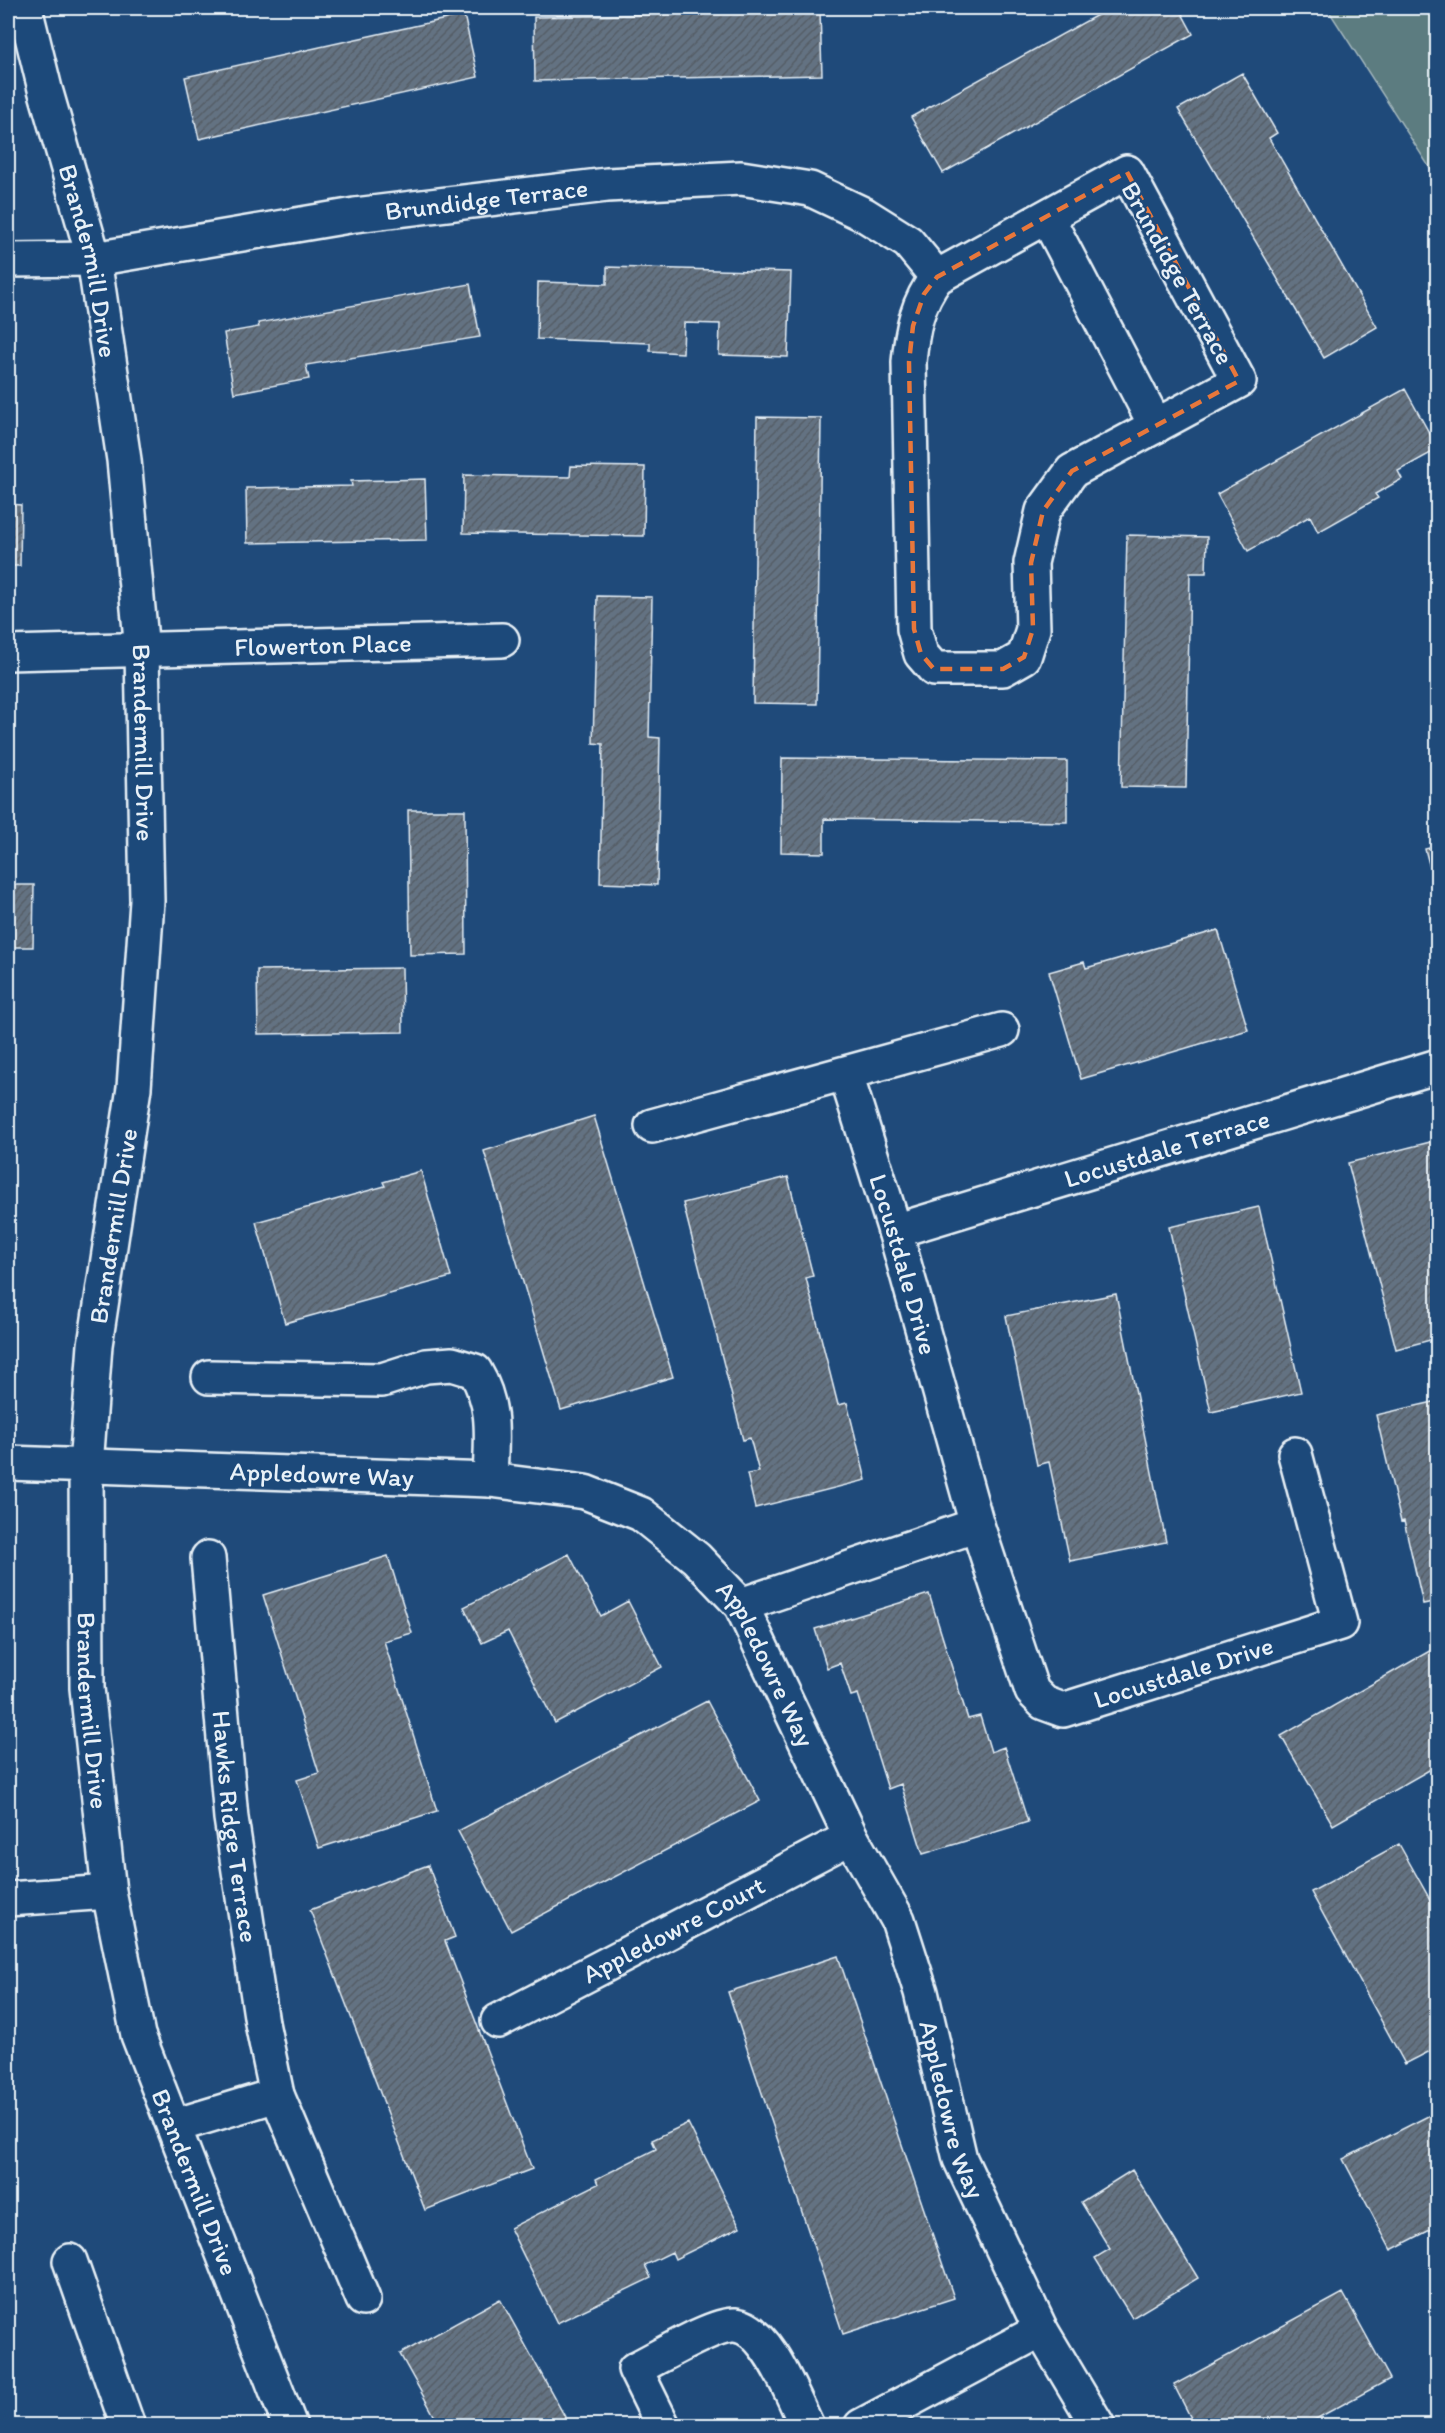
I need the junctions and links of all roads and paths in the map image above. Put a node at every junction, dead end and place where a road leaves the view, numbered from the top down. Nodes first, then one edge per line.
1 (25, 8) edge
2 (1047, 217) junction
3 (94, 259) junction
4 (8, 260) edge
5 (937, 277) junction
6 (1156, 426) junction
7 (502, 640) dead end
8 (142, 651) junction
9 (8, 653) edge
10 (1002, 1030) dead end
11 (1437, 1066) edge
12 (846, 1075) junction
13 (652, 1126) dead end
14 (896, 1231) junction
15 (209, 1377) dead end
16 (1295, 1454) dead end
17 (8, 1463) edge
18 (86, 1466) junction
19 (490, 1480) junction
20 (977, 1525) junction
21 (208, 1558) dead end
22 (741, 1605) junction
23 (851, 1837) junction
24 (109, 1892) junction
25 (8, 1899) edge
26 (498, 2021) dead end
27 (277, 2095) junction
28 (174, 2126) junction
29 (70, 2261) dead end
30 (363, 2299) dead end
31 (1041, 2330) junction
32 (128, 2426) edge
33 (290, 2426) edge
34 (663, 2426) edge
35 (807, 2426) edge
36 (861, 2426) edge
37 (1098, 2426) edge

1 - 3 street, Brandermill Drive
2 - 5 street, Brundidge Terrace
2 - 6 street
2 - 6 street, Brundidge Terrace
3 - 4 street, Brundidge Terrace
3 - 5 street, Brundidge Terrace
3 - 8 street, Brandermill Drive
5 - 6 street, Brundidge Terrace
7 - 8 street, Flowerton Place
8 - 9 street, Flowerton Place
8 - 18 street, Brandermill Drive
10 - 12 street
11 - 14 street, Locustdale Terrace
12 - 13 street
12 - 14 street, Locustdale Drive
14 - 20 street, Locustdale Drive
15 - 19 street
16 - 20 street, Locustdale Drive
17 - 18 street, Appledowre Way
18 - 19 street, Appledowre Way
18 - 24 street, Brandermill Drive
19 - 22 street, Appledowre Way
20 - 22 street
21 - 27 street, Hawks Ridge Terrace
22 - 23 street, Appledowre Way
23 - 26 street, Appledowre Court
23 - 31 street, Appledowre Way
24 - 25 street
24 - 28 street, Brandermill Drive
27 - 28 street
27 - 30 street, Hawks Ridge Terrace
28 - 33 street, Brandermill Drive
29 - 32 street
31 - 36 street
31 - 37 street, Appledowre Way
34 - 35 street

